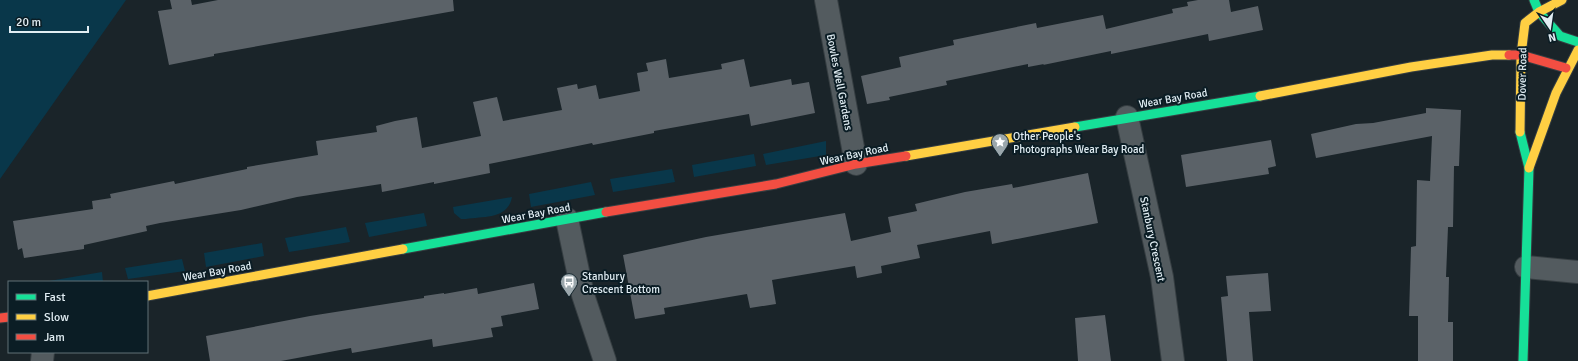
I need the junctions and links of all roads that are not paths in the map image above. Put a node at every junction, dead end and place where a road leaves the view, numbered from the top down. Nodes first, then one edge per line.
1 (826, 0) edge
2 (1534, 0) edge
3 (1562, 0) edge
4 (1539, 12) junction
5 (1578, 42) edge
6 (1578, 50) edge
7 (1521, 55) junction
8 (1566, 68) junction
9 (1127, 118) junction
10 (856, 164) junction
11 (1529, 168) junction
12 (567, 219) junction
13 (1526, 267) junction
14 (1578, 272) edge
15 (148, 296) edge
16 (606, 361) edge
17 (1173, 361) edge
18 (1523, 361) edge

1 - 10 street, Bowles Well Gardens
2 - 4 street
3 - 4 street, Dover Road
4 - 5 street
4 - 7 street, Dover Road
6 - 8 street, Dover Road
7 - 8 street, Wear Bay Road
7 - 9 street, Wear Bay Road
7 - 11 street, Dover Road
8 - 11 street, Dover Road
9 - 10 street, Wear Bay Road
9 - 17 street, Stanbury Crescent
10 - 12 street, Wear Bay Road
11 - 13 street, Dover Road
12 - 15 street, Wear Bay Road
12 - 16 street
13 - 14 street
13 - 18 street, Dover Road

